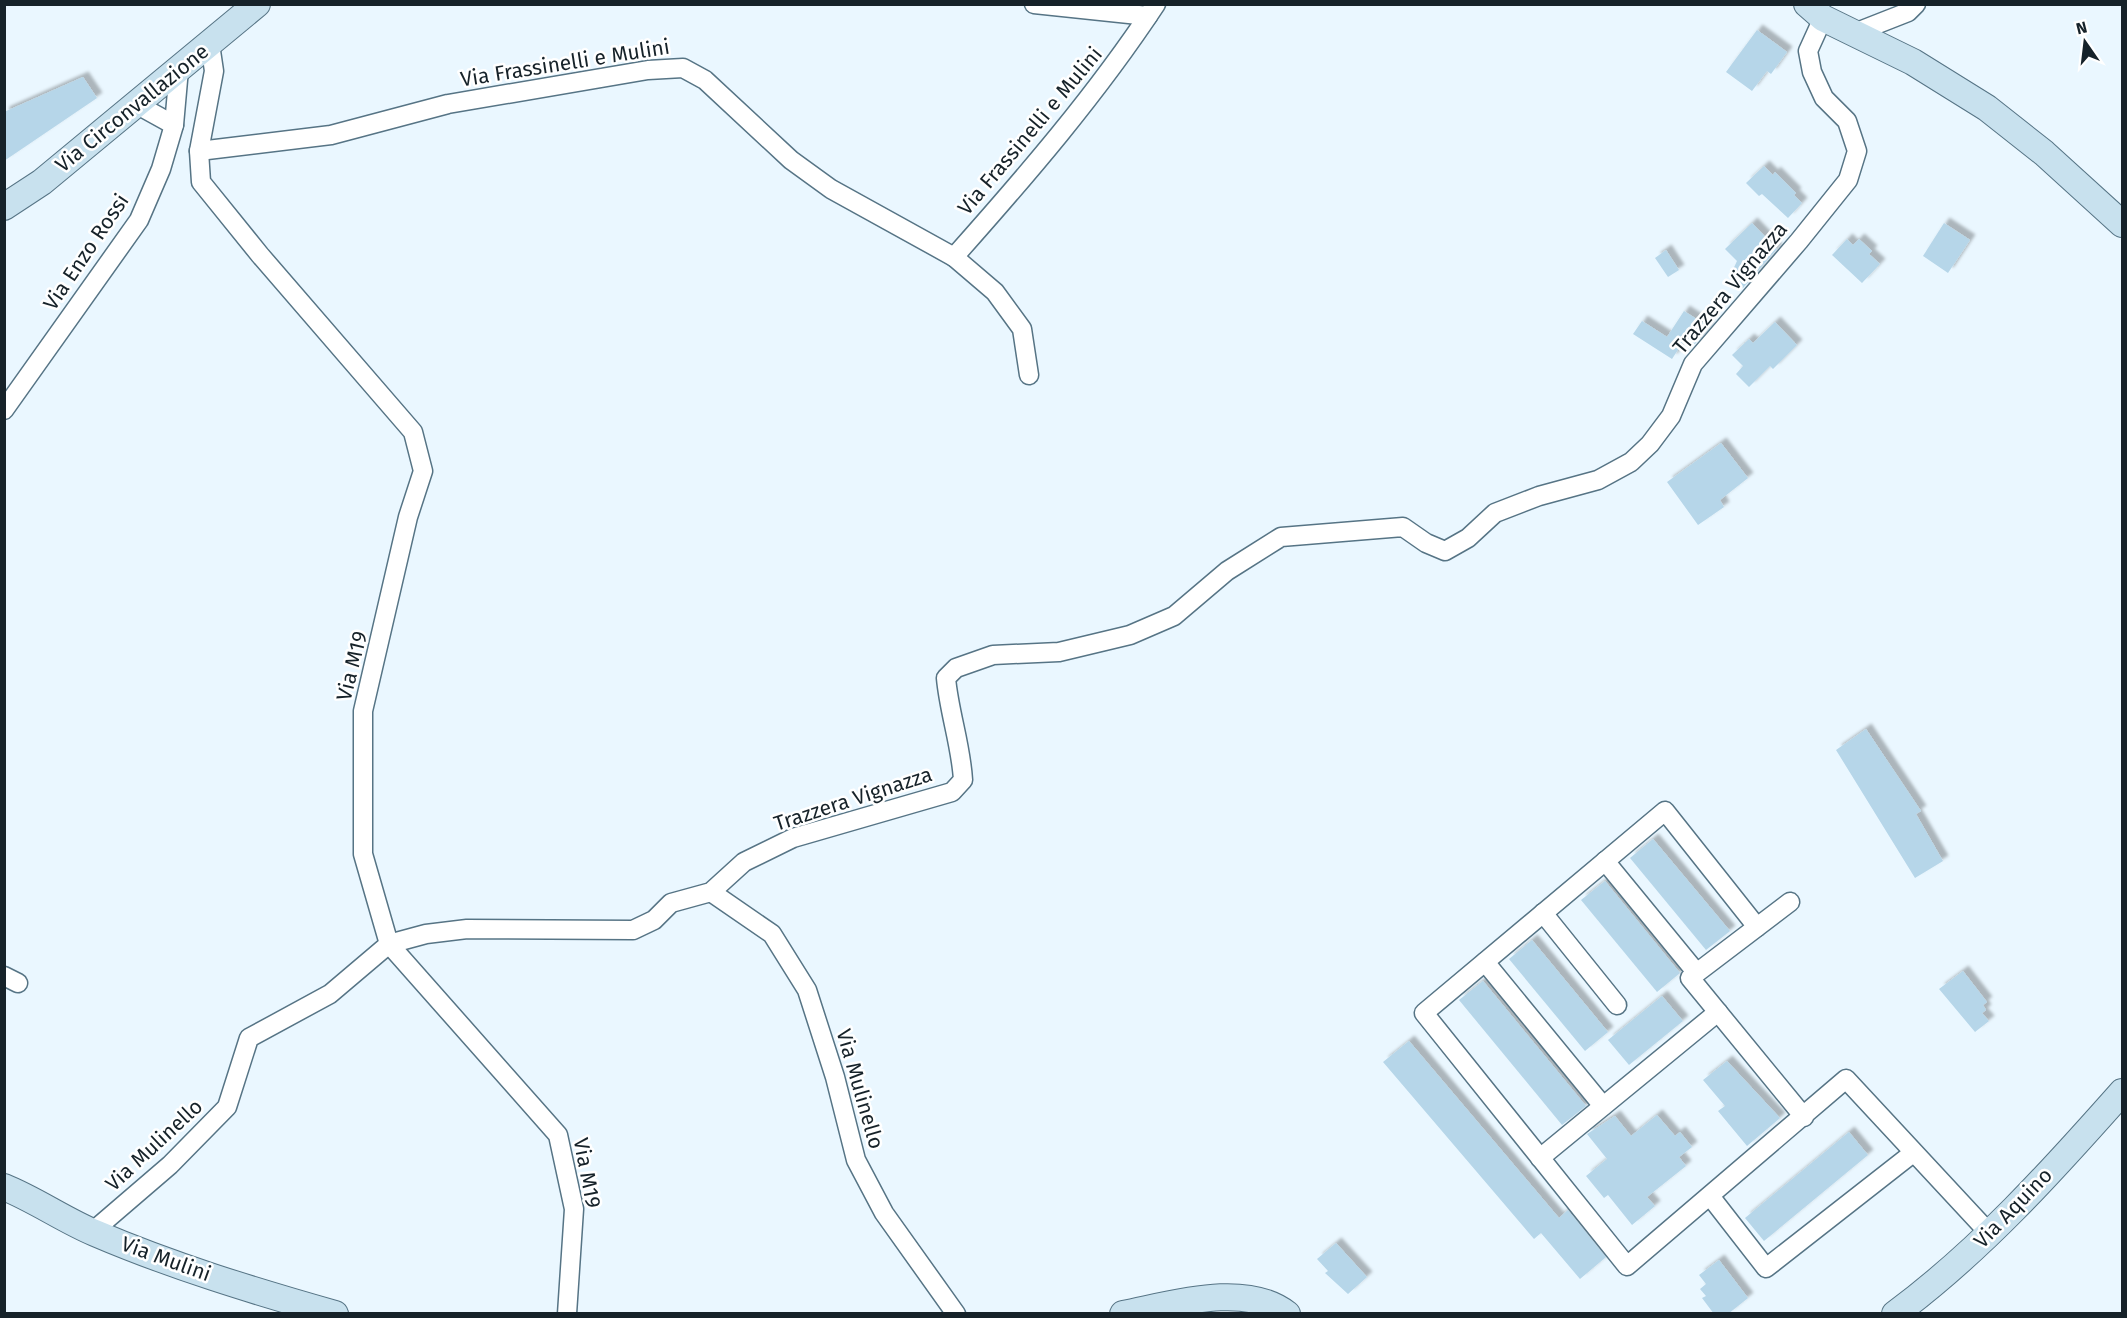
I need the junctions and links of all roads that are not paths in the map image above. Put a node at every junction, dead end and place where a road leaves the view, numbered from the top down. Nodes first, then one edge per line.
1 (257, 4) edge
2 (1034, 4) edge
3 (1916, 4) edge
4 (1152, 10) edge
5 (1815, 11) edge
6 (1852, 34) junction
7 (210, 44) junction
8 (179, 69) junction
9 (136, 104) junction
10 (174, 125) junction
11 (199, 151) junction
12 (4, 207) edge
13 (2122, 224) edge
14 (954, 257) junction
15 (1029, 375) dead end
16 (4, 410) edge
17 (1605, 861) junction
18 (711, 892) junction
19 (1790, 902) dead end
20 (1543, 913) junction
21 (1757, 927) junction
22 (389, 944) junction
23 (1485, 962) junction
24 (1696, 972) junction
25 (1617, 1005) dead end
26 (1718, 1012) junction
27 (2122, 1092) edge
28 (1603, 1106) junction
29 (1804, 1117) junction
30 (1913, 1153) junction
31 (1540, 1158) junction
32 (4, 1187) edge
33 (1710, 1196) junction
34 (92, 1232) junction
35 (1990, 1234) junction
36 (335, 1314) edge
37 (567, 1314) edge
38 (956, 1314) edge
39 (1124, 1314) edge
40 (1287, 1314) edge
41 (1895, 1314) edge

1 - 7 street, Via Circonvallazione
2 - 4 street
3 - 6 street
4 - 14 street, Via Frassinelli e Mulini
5 - 6 street
5 - 18 street, Trazzera Vignazza
6 - 13 street
7 - 8 street, Via Circonvallazione
7 - 11 street, Via M19
8 - 9 street, Via Circonvallazione
8 - 10 street, Via Enzo Rossi
9 - 10 street
9 - 12 street, Via Circonvallazione
10 - 16 street, Via Enzo Rossi
11 - 14 street, Via Frassinelli e Mulini
11 - 22 street, Via M19
14 - 15 street
17 - 20 street
17 - 21 street
17 - 24 street
18 - 22 street, Trazzera Vignazza
18 - 38 street, Via Mulinello
19 - 21 street
20 - 23 street
20 - 25 street
21 - 24 street
22 - 34 street, Via Mulinello
22 - 37 street, Via M19
23 - 28 street
23 - 31 street
24 - 26 street
26 - 28 street
26 - 29 street
27 - 35 street, Via Aquino
28 - 31 street
29 - 30 street
29 - 33 street
30 - 33 street
30 - 35 street
31 - 33 street
32 - 34 street, Via Mulini
34 - 36 street, Via Mulini
35 - 41 street, Via Aquino
39 - 40 street

